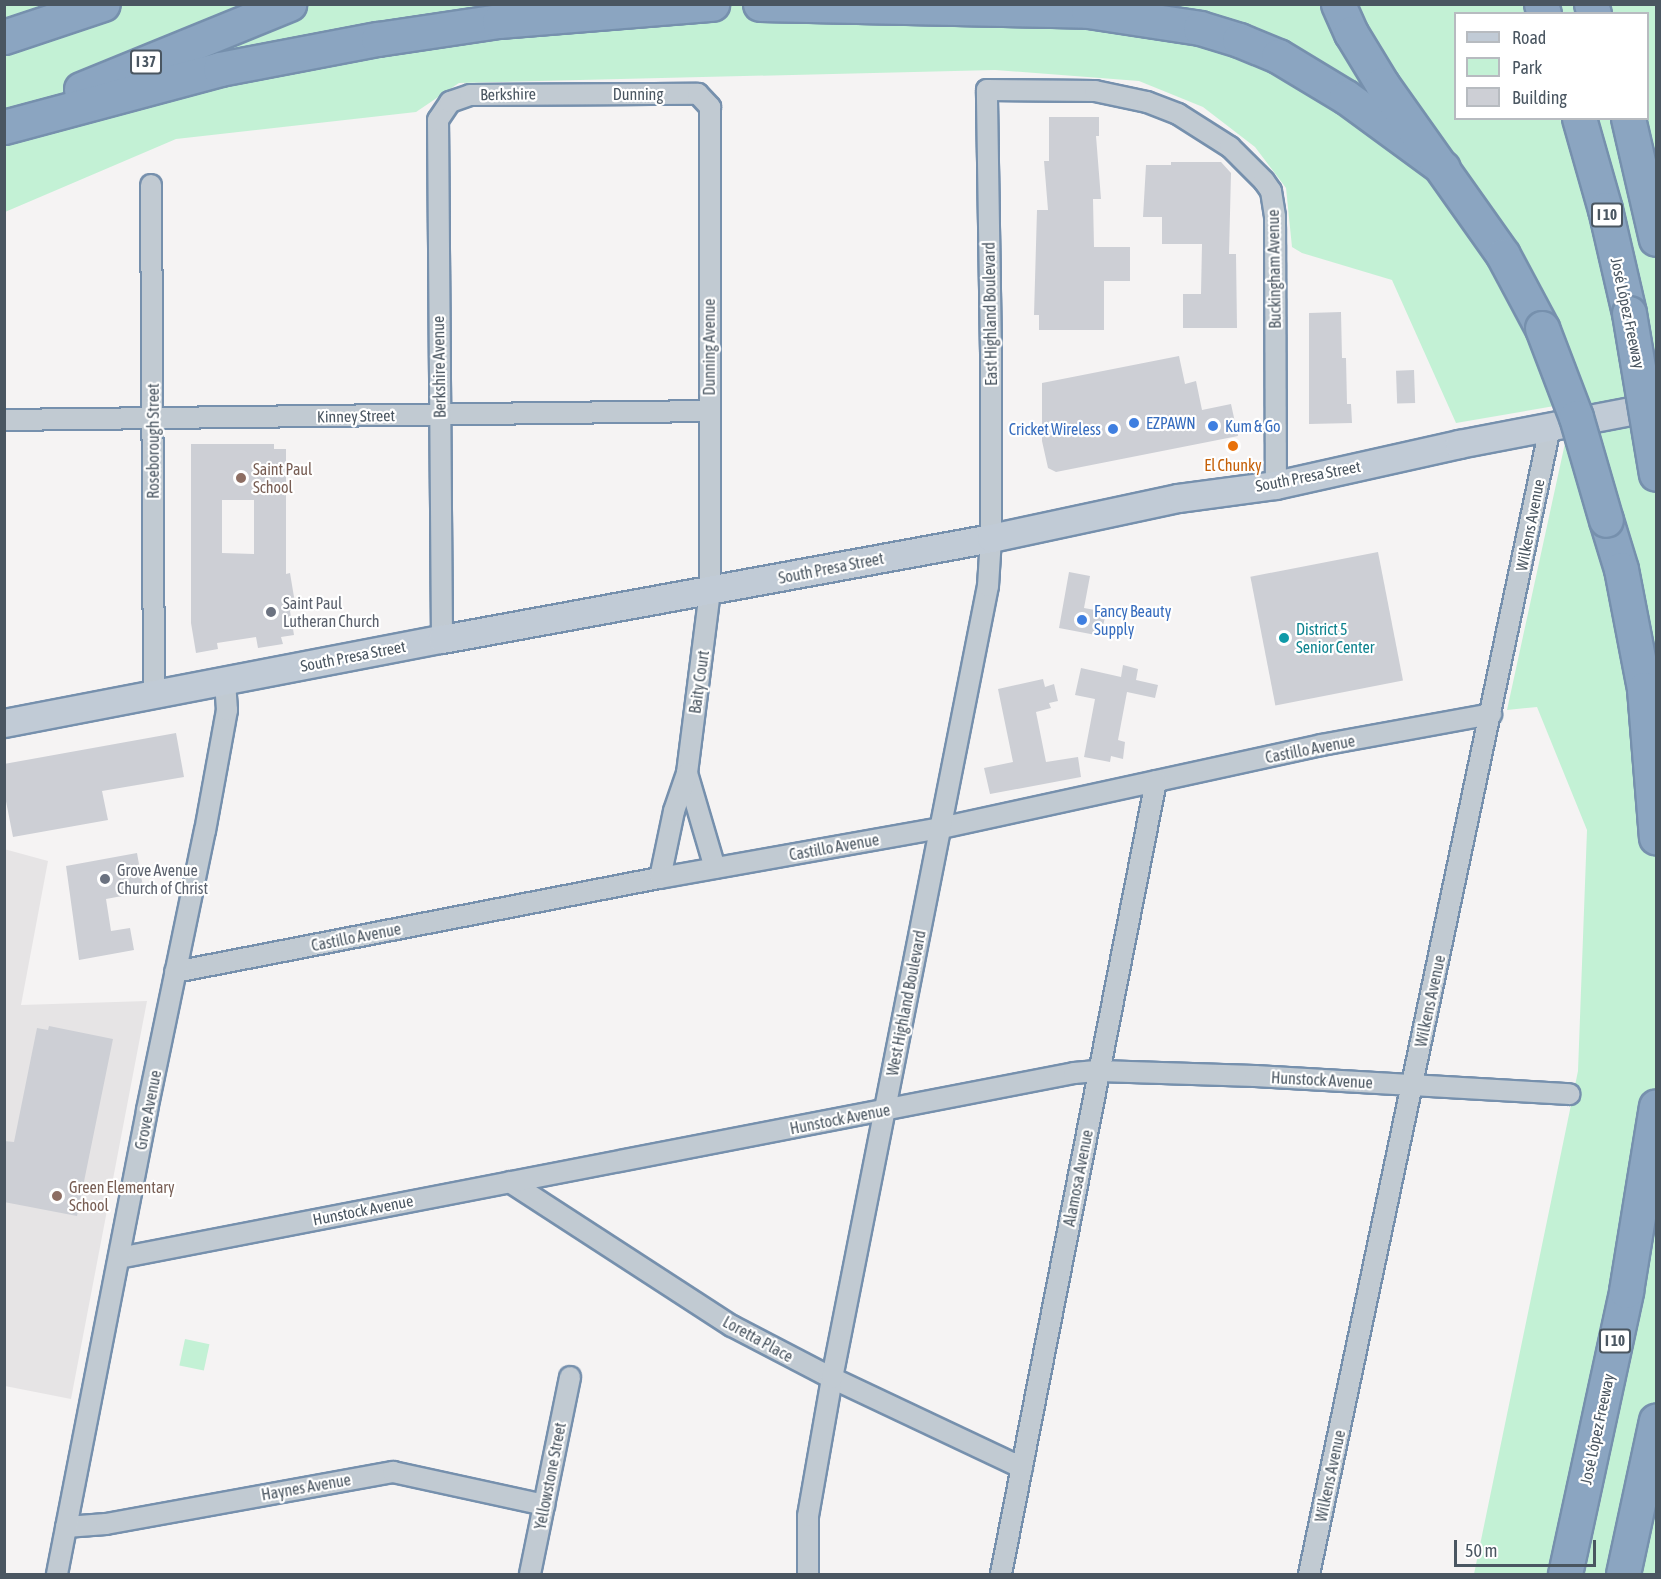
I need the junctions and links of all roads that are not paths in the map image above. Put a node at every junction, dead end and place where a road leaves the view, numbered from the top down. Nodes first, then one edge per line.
1 (40, 4) edge
2 (103, 4) edge
3 (289, 4) edge
4 (712, 4) edge
5 (760, 4) edge
6 (1338, 4) edge
7 (4, 20) edge
8 (4, 37) edge
9 (987, 90) joint
10 (564, 94) joint
11 (453, 100) joint
12 (708, 104) joint
13 (4, 120) edge
14 (1580, 120) edge
15 (1628, 120) edge
16 (4, 127) edge
17 (1443, 168) junction
18 (151, 185) dead end
19 (1656, 239) edge
20 (1656, 406) edge
21 (708, 411) junction
22 (440, 414) junction
23 (153, 418) junction
24 (4, 420) edge
25 (1550, 427) junction
26 (1656, 474) edge
27 (1276, 485) junction
28 (991, 538) junction
29 (710, 591) junction
30 (442, 639) junction
31 (225, 681) junction
32 (154, 696) junction
33 (1491, 714) junction
34 (4, 723) edge
35 (687, 773) junction
36 (1156, 781) junction
37 (941, 828) junction
38 (1656, 838) edge
39 (715, 868) junction
40 (660, 878) junction
41 (175, 972) junction
42 (1098, 1071) junction
43 (1412, 1086) junction
44 (1569, 1094) dead end
45 (1656, 1106) edge
46 (885, 1111) junction
47 (510, 1182) junction
48 (119, 1258) junction
49 (570, 1377) dead end
50 (832, 1378) junction
51 (1656, 1420) edge
52 (1022, 1468) junction
53 (544, 1505) junction
54 (66, 1527) junction
55 (57, 1575) edge
56 (530, 1575) edge
57 (808, 1575) edge
58 (1001, 1575) edge
59 (1309, 1575) edge
60 (1565, 1575) edge
61 (1623, 1575) edge

1 - 7 highway
2 - 8 highway
3 - 13 highway, I 37
4 - 16 highway
5 - 17 highway
6 - 17 highway
9 - 27 street, Buckingham Avenue
9 - 28 street, East Highland Boulevard
10 - 11 street, Berkshire
10 - 12 street, Dunning
11 - 22 street, Berkshire Avenue
12 - 21 street, Dunning Avenue
14 - 26 highway, José López Freeway / I 10, bridge
15 - 19 highway, I 10
17 - 38 highway, bridge
18 - 23 street, Roseborough Street
20 - 25 main road, South Presa Street
21 - 22 street, Kinney Street
21 - 29 street, Dunning Avenue
22 - 23 street, Kinney Street
22 - 30 street, Berkshire Avenue
23 - 24 street, Kinney Street
23 - 32 street, Roseborough Street
25 - 27 main road, South Presa Street
25 - 33 street, Wilkens Avenue
27 - 28 main road, South Presa Street
28 - 29 main road, South Presa Street
28 - 37 street, West Highland Boulevard
29 - 30 main road, South Presa Street
29 - 35 street, Baity Court
30 - 31 main road, South Presa Street
31 - 32 main road, South Presa Street
31 - 41 street, Grove Avenue
32 - 34 main road, South Presa Street
33 - 36 street, Castillo Avenue
33 - 43 street, Wilkens Avenue
35 - 39 street, Baity Court
35 - 40 street, Baity Court
36 - 37 street, Castillo Avenue
36 - 42 street, Alamosa Avenue
37 - 39 street, Castillo Avenue
37 - 46 street, West Highland Boulevard
39 - 40 street, Castillo Avenue
40 - 41 street, Castillo Avenue
41 - 48 street, Grove Avenue
42 - 43 street, Hunstock Avenue
42 - 46 street, Hunstock Avenue
42 - 52 street, Alamosa Avenue
43 - 44 street, Hunstock Avenue
43 - 59 street, Wilkens Avenue
45 - 60 highway, José López Freeway / I 10
46 - 47 street, Hunstock Avenue
46 - 50 street, West Highland Boulevard
47 - 48 street, Hunstock Avenue
47 - 50 street, Loretta Place
48 - 54 street, Grove Avenue
49 - 53 street, Yellowstone Street
50 - 52 street, Loretta Place
50 - 57 street, West Highland Boulevard
51 - 61 highway
52 - 58 street, Alamosa Avenue
53 - 54 street, Haynes Avenue
53 - 56 street, Yellowstone Street
54 - 55 street, Grove Avenue

